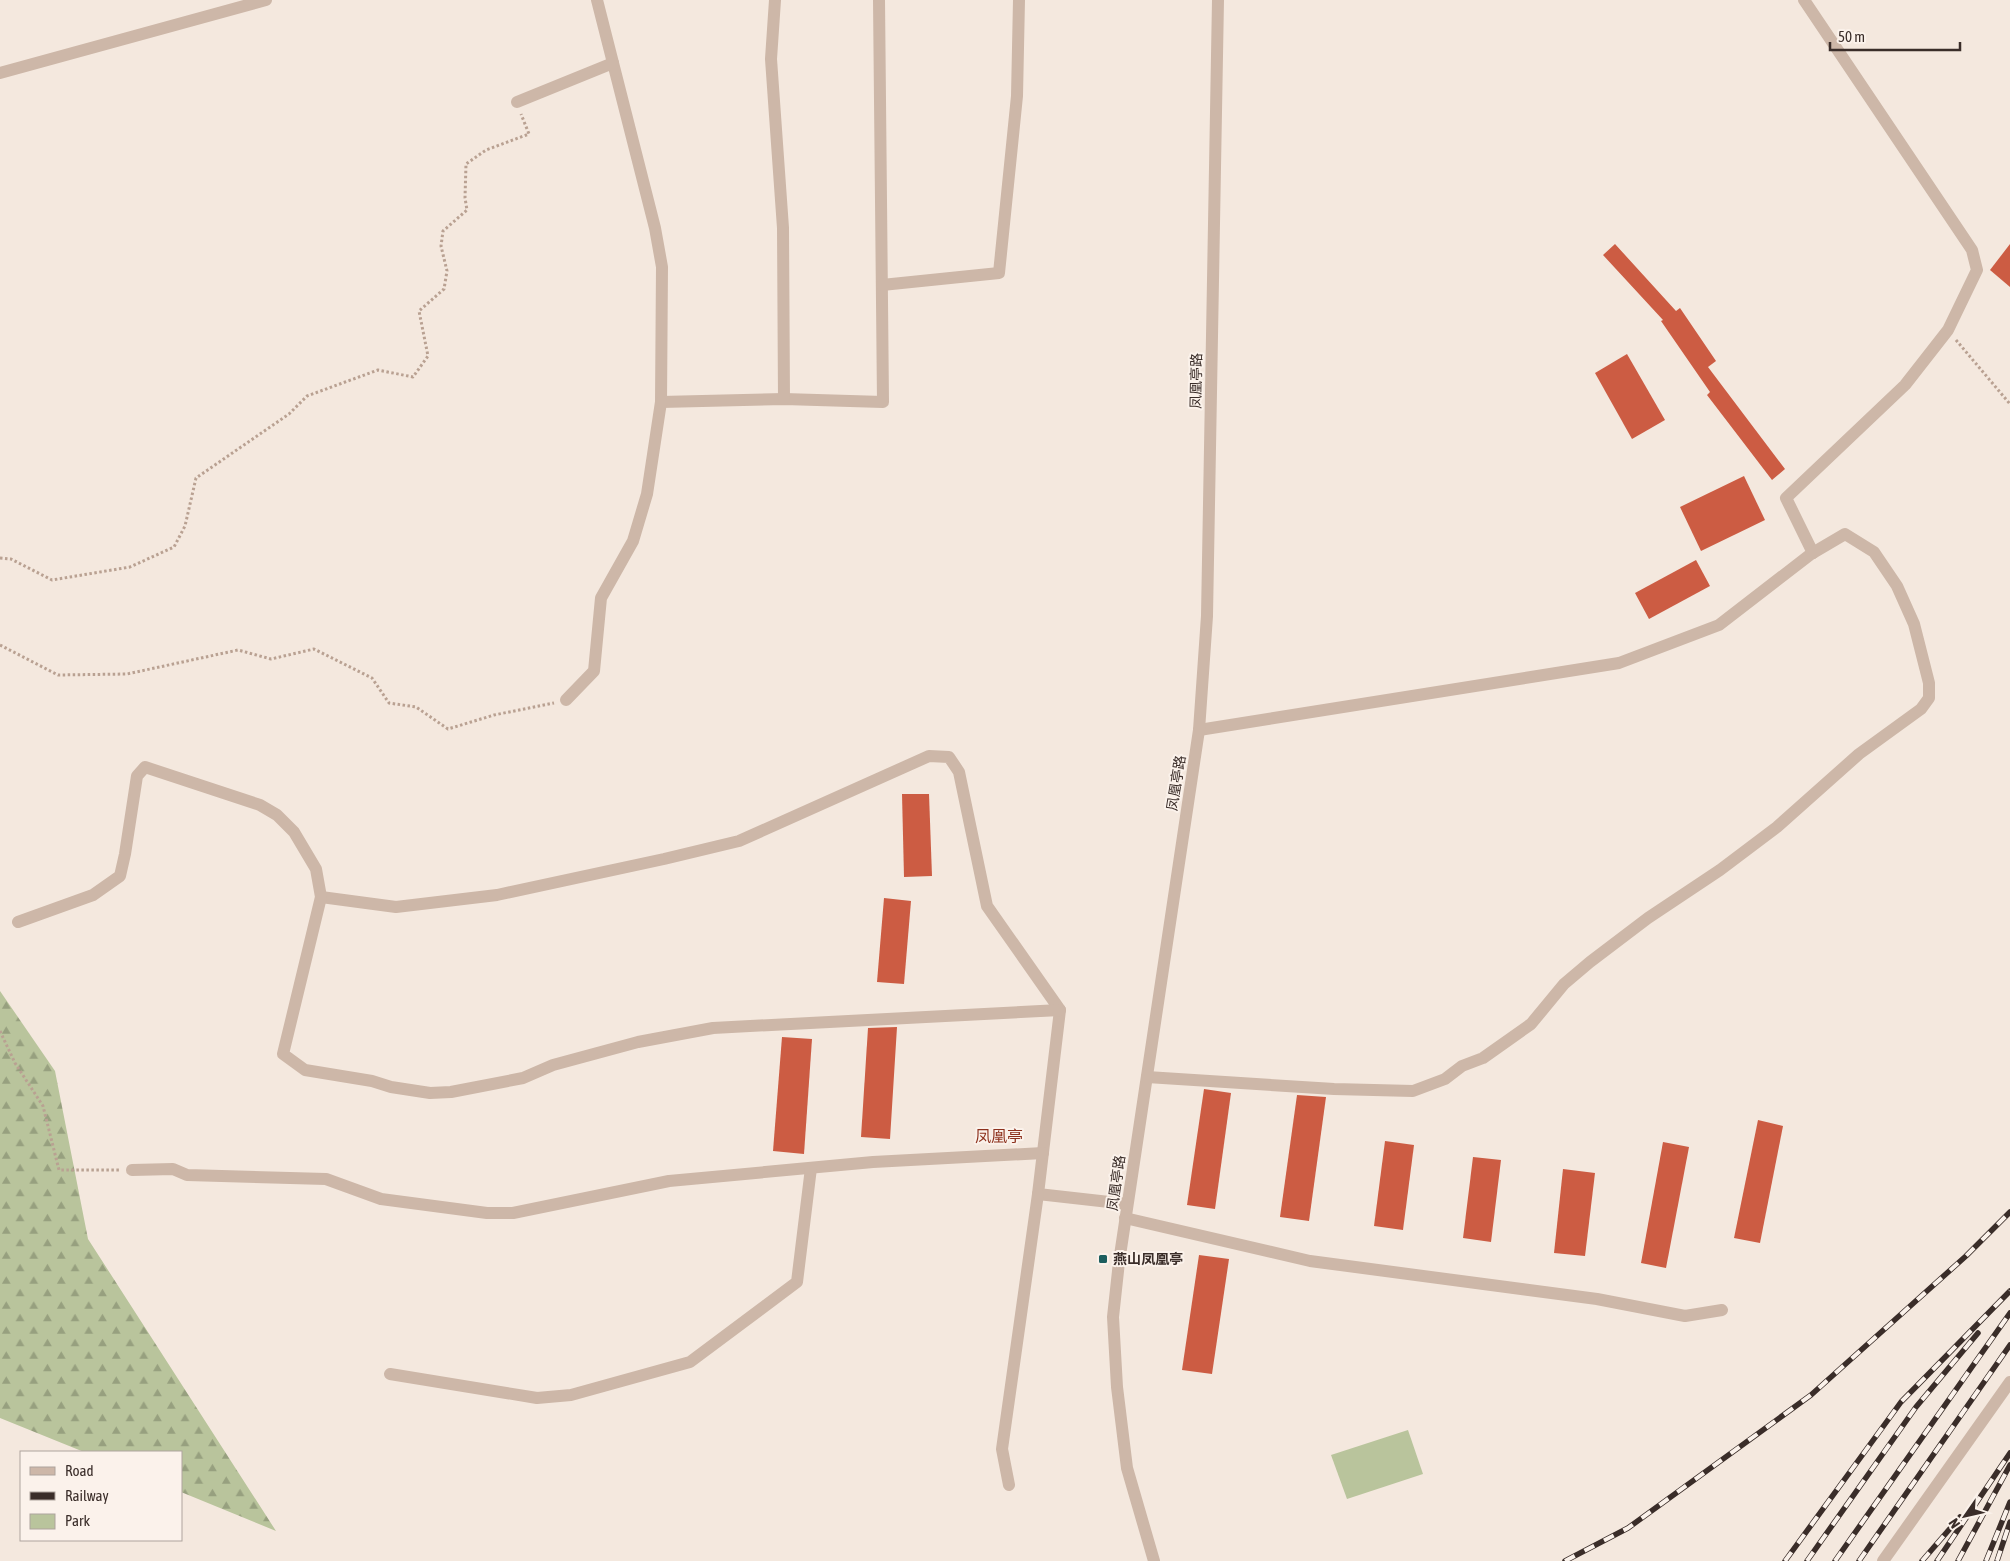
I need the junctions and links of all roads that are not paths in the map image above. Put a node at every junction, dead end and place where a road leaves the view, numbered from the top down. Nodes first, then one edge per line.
1 (266, 0) edge
2 (597, 0) edge
3 (775, 0) edge
4 (879, 0) edge
5 (1019, 0) edge
6 (1218, 0) edge
7 (1804, 0) edge
8 (613, 63) junction
9 (0, 73) edge
10 (517, 102) road end
11 (882, 285) junction
12 (784, 399) junction
13 (661, 402) junction
14 (1813, 553) junction
15 (566, 700) road end
16 (1199, 730) junction
17 (321, 897) junction
18 (18, 922) dead end
19 (1060, 1010) junction
20 (1147, 1077) junction
21 (1044, 1153) junction
22 (811, 1168) junction
23 (132, 1170) road end
24 (1038, 1194) junction
25 (1128, 1204) junction
26 (1125, 1218) junction
27 (1722, 1310) dead end
28 (390, 1374) dead end
29 (2010, 1382) edge
30 (1009, 1485) dead end
31 (1154, 1561) edge
32 (1883, 1561) edge

1 - 9 street
2 - 8 street
3 - 12 street
4 - 11 street
5 - 11 street
6 - 16 street, 凤凰亭路
7 - 14 street
8 - 10 street
8 - 13 street
11 - 12 street
12 - 13 street
13 - 15 street
14 - 16 street
14 - 20 street
16 - 20 street, 凤凰亭路
17 - 18 street
17 - 19 street
17 - 19 street
19 - 21 street
20 - 25 street, 凤凰亭路
21 - 22 street
21 - 24 street
22 - 23 street
22 - 28 street
24 - 25 street
24 - 30 street
25 - 26 street, 凤凰亭路
26 - 27 street
26 - 31 street, 凤凰亭路
29 - 32 street

